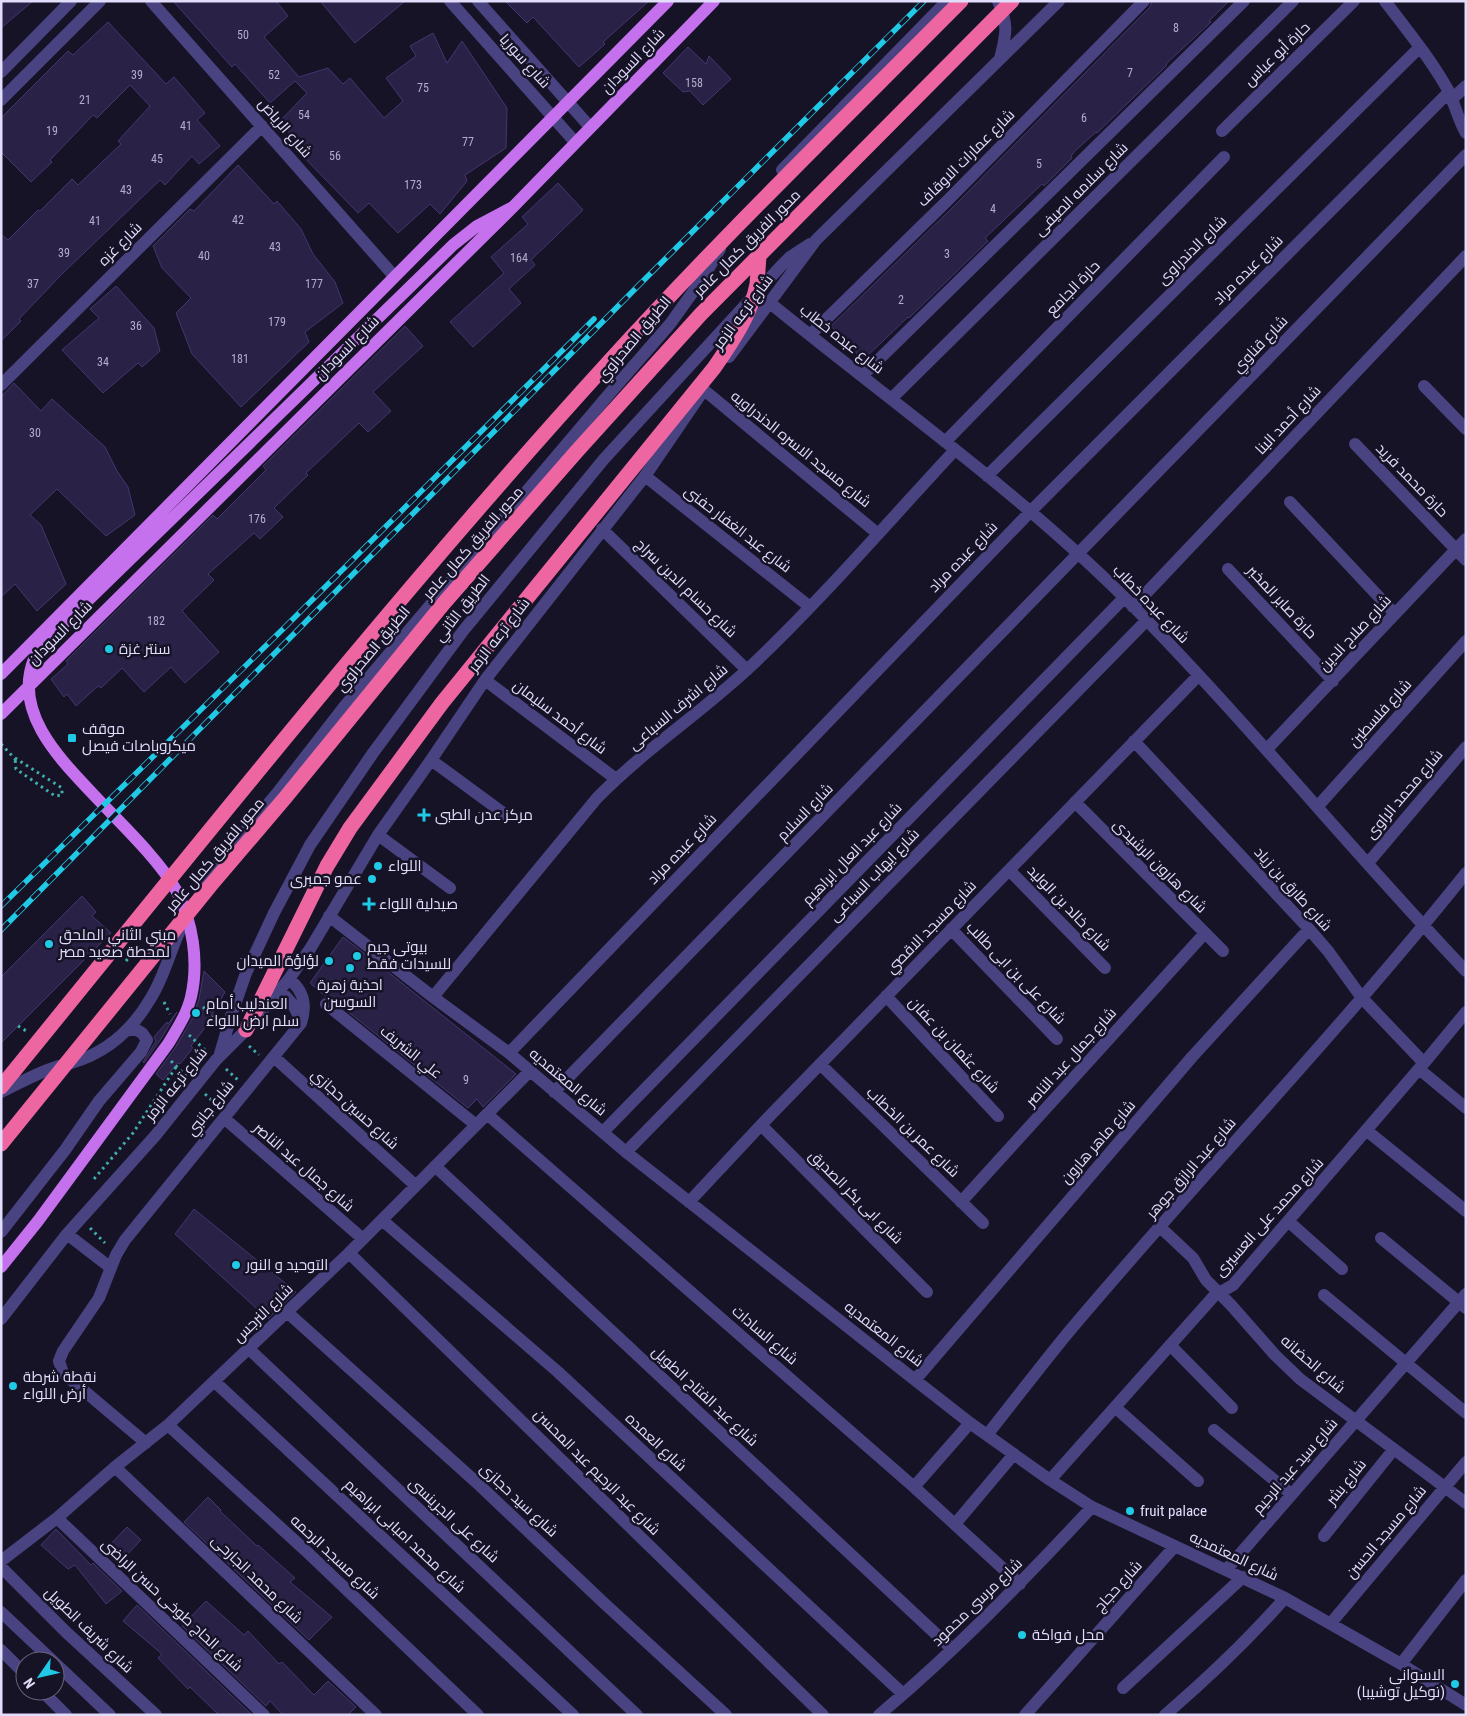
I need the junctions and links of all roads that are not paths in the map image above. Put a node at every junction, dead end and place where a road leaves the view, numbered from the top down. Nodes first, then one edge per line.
1 (71, 1) edge
2 (100, 1) edge
3 (151, 1) edge
4 (450, 1) edge
5 (478, 1) edge
6 (668, 1) edge
7 (714, 1) edge
8 (998, 1) edge
9 (1012, 1) edge
10 (1059, 1) edge
11 (1144, 1) edge
12 (1244, 1) edge
13 (1293, 1) edge
14 (1354, 1) edge
15 (1385, 1) edge
16 (951, 2) edge
17 (1420, 47) junction
18 (1000, 59) junction
19 (1, 72) edge
20 (1466, 86) edge
21 (1450, 96) junction
22 (2, 97) edge
23 (568, 102) junction
24 (552, 117) junction
25 (262, 126) junction
26 (590, 127) junction
27 (1222, 130) dead end
28 (1466, 133) edge
29 (575, 142) junction
30 (1466, 155) edge
31 (1224, 157) dead end
32 (513, 207) junction
33 (816, 240) junction
34 (1466, 256) edge
35 (759, 257) junction
36 (394, 276) junction
37 (770, 303) junction
38 (810, 335) junction
39 (862, 376) junction
40 (1, 385) edge
41 (1424, 386) dead end
42 (704, 390) junction
43 (891, 399) junction
44 (1466, 429) edge
45 (1355, 444) dead end
46 (950, 446) junction
47 (645, 476) junction
48 (987, 476) junction
49 (1290, 502) dead end
50 (1030, 512) junction
51 (602, 529) junction
52 (877, 533) junction
53 (1466, 539) edge
54 (1456, 550) junction
55 (1078, 555) junction
56 (1466, 560) edge
57 (1228, 568) dead end
58 (1124, 598) junction
59 (810, 607) junction
60 (1133, 607) junction
61 (1396, 614) junction
62 (1146, 621) junction
63 (1466, 641) edge
64 (747, 670) junction
65 (1, 674) edge
66 (1198, 676) junction
67 (484, 680) junction
68 (1333, 680) junction
69 (1, 714) edge
70 (1134, 741) junction
71 (1466, 746) edge
72 (1267, 749) junction
73 (431, 760) junction
74 (616, 779) junction
75 (1075, 802) junction
76 (1318, 806) junction
77 (506, 815) dead end
78 (378, 835) junction
79 (1368, 863) junction
80 (1010, 871) junction
81 (1466, 873) edge
82 (450, 888) dead end
83 (330, 916) junction
84 (1423, 926) junction
85 (951, 929) junction
86 (1309, 929) junction
87 (1205, 933) junction
88 (1223, 951) dead end
89 (1105, 968) dead end
90 (1466, 971) edge
91 (289, 979) junction
92 (279, 991) junction
93 (886, 996) junction
94 (433, 997) junction
95 (1362, 998) junction
96 (326, 1004) dead end
97 (1466, 1012) edge
98 (301, 1023) junction
99 (246, 1030) junction
100 (126, 1031) junction
101 (1058, 1039) dead end
102 (509, 1053) junction
103 (219, 1057) junction
104 (274, 1057) junction
105 (820, 1064) junction
106 (1422, 1066) junction
107 (530, 1071) junction
108 (1, 1087) edge
109 (1, 1092) edge
110 (554, 1092) junction
111 (1466, 1108) edge
112 (487, 1114) junction
113 (998, 1116) dead end
114 (224, 1118) junction
115 (476, 1125) junction
116 (761, 1125) junction
117 (1366, 1130) junction
118 (603, 1132) junction
119 (1, 1144) edge
120 (626, 1152) junction
121 (435, 1166) junction
122 (415, 1185) junction
123 (689, 1202) junction
124 (961, 1202) junction
125 (1466, 1211) edge
126 (382, 1220) junction
127 (1288, 1221) junction
128 (983, 1223) dead end
129 (1160, 1227) junction
130 (1, 1232) edge
131 (67, 1234) junction
132 (1381, 1238) dead end
133 (362, 1240) junction
134 (349, 1253) junction
135 (1, 1267) edge
136 (111, 1268) junction
137 (1342, 1269) dead end
138 (927, 1292) dead end
139 (1218, 1293) junction
140 (1324, 1295) dead end
141 (1463, 1302) edge
142 (287, 1312) junction
143 (1, 1318) edge
144 (1170, 1345) junction
145 (249, 1349) junction
146 (1405, 1363) junction
147 (915, 1380) junction
148 (215, 1382) junction
149 (1116, 1408) junction
150 (1232, 1408) dead end
151 (1466, 1413) edge
152 (1356, 1420) junction
153 (970, 1423) junction
154 (168, 1425) junction
155 (1214, 1430) dead end
156 (987, 1435) junction
157 (146, 1443) junction
158 (1394, 1449) junction
159 (1014, 1454) junction
160 (1466, 1462) edge
161 (115, 1467) junction
162 (1050, 1480) junction
163 (1198, 1481) dead end
164 (914, 1487) junction
165 (1445, 1487) junction
166 (1291, 1494) junction
167 (1466, 1502) edge
168 (1092, 1507) junction
169 (57, 1518) junction
170 (956, 1524) junction
171 (1324, 1536) dead end
172 (1175, 1546) junction
173 (1, 1561) edge
174 (1, 1567) edge
175 (1227, 1569) junction
176 (1243, 1577) junction
177 (1466, 1580) edge
178 (1020, 1584) junction
179 (1285, 1598) junction
180 (1, 1612) edge
181 (1331, 1623) junction
182 (952, 1649) junction
183 (1, 1650) edge
184 (42, 1651) edge
185 (15, 1664) edge
186 (1401, 1664) junction
187 (65, 1672) edge
188 (1123, 1688) dead end
189 (903, 1694) junction
190 (52, 1701) edge
191 (1465, 1702) edge
192 (66, 1715) edge
193 (110, 1715) edge
194 (156, 1715) edge
195 (264, 1715) edge
196 (376, 1715) edge
197 (478, 1715) edge
198 (573, 1715) edge
199 (636, 1715) edge
200 (726, 1715) edge
201 (823, 1715) edge
202 (878, 1715) edge
203 (1025, 1715) edge
204 (1165, 1715) edge

1 - 19 street
2 - 22 street
3 - 25 street, شارع الرياض
4 - 24 street, شارع سوريا
5 - 23 street, شارع سوريا
6 - 23 main road, شارع السودان
7 - 26 main road, شارع السودان
8 - 18 street
9 - 35 highway, محور الفريق كمال عامر
10 - 18 street, شارع ترعه الزمر
11 - 38 street, شارع عمارات الاوقاف
12 - 39 street
13 - 43 street, شارع سلامه الصيفى
14 - 27 street, حارة أبو عباس
15 - 17 street
16 - 100 street, الطريق الصحراوي
16 - 108 highway, محور الفريق كمال عامر
17 - 21 street
17 - 48 street, شارع الدندراوى
18 - 33 street, شارع ترعه الزمر
20 - 21 street, شارع عبده مراد
21 - 28 street
21 - 50 street, شارع عبده مراد
23 - 24 main road, شارع السودان
23 - 26 street, شارع سوريا
24 - 29 street, شارع سوريا
24 - 36 main road, شارع السودان
25 - 36 street, شارع الرياض
25 - 40 street, شارع غزه
26 - 29 main road, شارع السودان
29 - 32 main road, شارع السودان
30 - 55 street, شارع قناوي
31 - 46 street, حارة الجامع
32 - 69 main road, شارع السودان
32 - 135 main road
33 - 37 street, شارع ترعه الزمر
33 - 103 street, الطريق الثاني
34 - 60 street, شارع أحمد البنا
35 - 99 highway
35 - 119 highway, محور الفريق كمال عامر
36 - 65 main road, شارع السودان
37 - 38 street, شارع عبده خطاب
37 - 42 street, شارع ترعه الزمر
38 - 39 street, شارع عبده خطاب
39 - 43 street, شارع عبده خطاب
41 - 44 street
42 - 47 street, شارع ترعه الزمر
42 - 52 street, شارع مسجد الاسره الدندراويه
43 - 46 street, شارع عبده خطاب
45 - 54 street, حارة محمد فريد
46 - 48 street, شارع عبده خطاب
46 - 52 street, شارع اشرف السباعى
47 - 51 street, شارع ترعه الزمر
47 - 59 street, شارع عبد الغفار حفنى
48 - 50 street, شارع عبده خطاب
49 - 61 street
50 - 55 street, شارع عبده خطاب
50 - 102 street, شارع عبده مراد
51 - 64 street, شارع حسام الدين سراج
51 - 67 street, شارع ترعه الزمر
52 - 59 street, شارع اشرف السباعى
53 - 54 street, شارع صلاح الدين
54 - 56 street, حارة محمد فريد
54 - 61 street, شارع صلاح الدين
55 - 58 street, شارع عبده خطاب
55 - 110 street, شارع السلام
57 - 68 street, حارة صابر المخبر
58 - 60 street, شارع عبده خطاب
58 - 118 street, شارع عبد العال ابراهيم
59 - 64 street, شارع اشرف السباعى
60 - 62 street, شارع عبده خطاب
61 - 68 street, شارع صلاح الدين
62 - 66 street, شارع عبده خطاب
62 - 120 street, شارع ايهاب السباعى
63 - 76 street, شارع فلسطين
64 - 74 street, شارع اشرف السباعى
66 - 70 street, شارع مسجد الاقصي
66 - 72 street, شارع عبده خطاب
67 - 73 street, شارع ترعه الزمر
67 - 74 street, شارع أحمد سليمان
68 - 72 street, شارع صلاح الدين
70 - 75 street, شارع مسجد الاقصي
70 - 86 street, شارع طارق بن زياد
71 - 79 street, شارع محمد الراوى
72 - 76 street, شارع عبده خطاب
73 - 77 street
73 - 78 street, شارع ترعه الزمر
74 - 94 street, شارع اشرف السباعى
75 - 80 street, شارع مسجد الاقصي
75 - 87 street, شارع هارون الرشيدى
76 - 79 street, شارع عبده خطاب
78 - 82 street
78 - 83 street, شارع ترعه الزمر
79 - 84 street, شارع عبده خطاب
80 - 85 street, شارع مسجد الاقصي
80 - 89 street, شارع خالد بن الوليد
81 - 84 street, شارع عبد الرازق جوهر
83 - 91 street, شارع ترعه الزمر
83 - 94 street, شارع المعتمديه
84 - 90 street, شارع عبده خطاب
84 - 95 street, شارع عبد الرازق جوهر
85 - 93 street, شارع مسجد الاقصي
85 - 101 street, شارع على بن ابى طالب
86 - 95 street, شارع طارق بن زياد
86 - 147 street, شارع ماهر هارون
87 - 88 street, شارع هارون الرشيدى
87 - 124 street, شارع جمال عبد الناصر
91 - 92 street, شارع ترعه الزمر
91 - 98 street
92 - 98 street
92 - 99 street, شارع ترعه الزمر
93 - 105 street, شارع مسجد الاقصي
93 - 113 street, شارع عثمان بن عفان
94 - 102 street, شارع المعتمديه
95 - 106 street, شارع طارق بن زياد
95 - 129 street, شارع عبد الرازق جوهر
96 - 115 street, علي الشريف
97 - 106 street, شارع محمد على العسيرى
98 - 104 street, شارع جانبي
99 - 103 street, شارع ترعه الزمر
100 - 109 street, الطريق الصحراوي
100 - 130 street
102 - 107 street, شارع المعتمديه
103 - 131 street, شارع ترعه الزمر
104 - 114 street, شارع جانبي
104 - 122 street, شارع حسين حجازي
105 - 116 street, شارع مسجد الاقصي
105 - 124 street, شارع عمر بن الخطاب
106 - 111 street, شارع طارق بن زياد
106 - 117 street, شارع محمد على العسيرى
107 - 110 street, شارع المعتمديه
107 - 112 street, شارع النرجس
110 - 118 street, شارع المعتمديه
112 - 115 street, شارع النرجس
112 - 164 street, شارع السادات
114 - 133 street, شارع جمال عبد الناصر
114 - 136 street, شارع جانبي
115 - 121 street, شارع النرجس
116 - 123 street, شارع مسجد الاقصي
116 - 138 street, شارع ابى بكر الصديق
117 - 125 street
117 - 127 street, شارع محمد على العسيرى
118 - 120 street, شارع المعتمديه
120 - 123 street, شارع المعتمديه
121 - 122 street, شارع النرجس
121 - 182 street, شارع عبد الفتاح الطويل
122 - 126 street, شارع النرجس
123 - 147 street, شارع المعتمديه
124 - 128 street, شارع عمر بن الخطاب
126 - 133 street, شارع النرجس
126 - 189 street, شارع العمده
127 - 137 street
127 - 139 street, شارع محمد على العسيرى
129 - 139 street, شارع الحضانه
129 - 156 street, شارع عبد الرازق جوهر
131 - 136 street
131 - 143 street, شارع ترعه الزمر
132 - 141 street
133 - 134 street, شارع النرجس
134 - 142 street, شارع النرجس
134 - 201 street, شارع عبد الرحيم عبد المحسن
136 - 157 street, شارع جانبي
139 - 144 street, شارع محمد على العسيرى
139 - 152 street, شارع الحضانه
140 - 146 street
141 - 146 street, شارع سيد عبد الرحيم
142 - 145 street, شارع النرجس
142 - 200 street, شارع سيد حجازى
144 - 149 street, شارع محمد على العسيرى
144 - 150 street
145 - 148 street, شارع النرجس
145 - 199 street, شارع على الجرينسى
146 - 151 street
146 - 152 street, شارع سيد عبد الرحيم
147 - 153 street, شارع المعتمديه
148 - 154 street, شارع النرجس
148 - 198 street, شارع محمد امبابى ابراهيم
149 - 162 street, شارع محمد على العسيرى
149 - 163 street
152 - 158 street, شارع الحضانه
152 - 166 street, شارع سيد عبد الرحيم
153 - 156 street, شارع المعتمديه
153 - 164 street
154 - 157 street, شارع النرجس
154 - 197 street, شارع مسجد الرحمه
155 - 166 street
156 - 159 street, شارع المعتمديه
157 - 161 street, شارع النرجس
158 - 165 street, شارع الحضانه
158 - 171 street, شارع بشر
159 - 162 street, شارع المعتمديه
159 - 170 street
160 - 165 street, شارع مسجد الحسن
161 - 169 street, شارع النرجس
161 - 196 street, شارع محمد الجارحى
162 - 168 street, شارع المعتمديه
164 - 170 street, شارع السادات
165 - 167 street, شارع الحضانه
165 - 181 street, شارع مسجد الحسن
166 - 175 street, شارع سيد عبد الرحيم
168 - 172 street, شارع المعتمديه
168 - 178 street, شارع مرسى محمود
169 - 173 street, شارع النرجس
169 - 195 street, شارع الحاج طوخى حسن الراضى
170 - 178 street, شارع السادات
172 - 175 street, شارع المعتمديه
172 - 203 street, شارع حجاج
174 - 194 street, شارع شريف الطويل
175 - 176 street, شارع المعتمديه
176 - 179 street, شارع المعتمديه
176 - 188 street
177 - 186 street
178 - 182 street, شارع مرسى محمود
179 - 181 street, شارع المعتمديه
179 - 204 street
180 - 184 street
181 - 186 street, شارع المعتمديه
182 - 189 street, شارع مرسى محمود
183 - 185 street
186 - 191 street, شارع المعتمديه
187 - 193 street
189 - 202 street, شارع مرسى محمود
190 - 192 street

